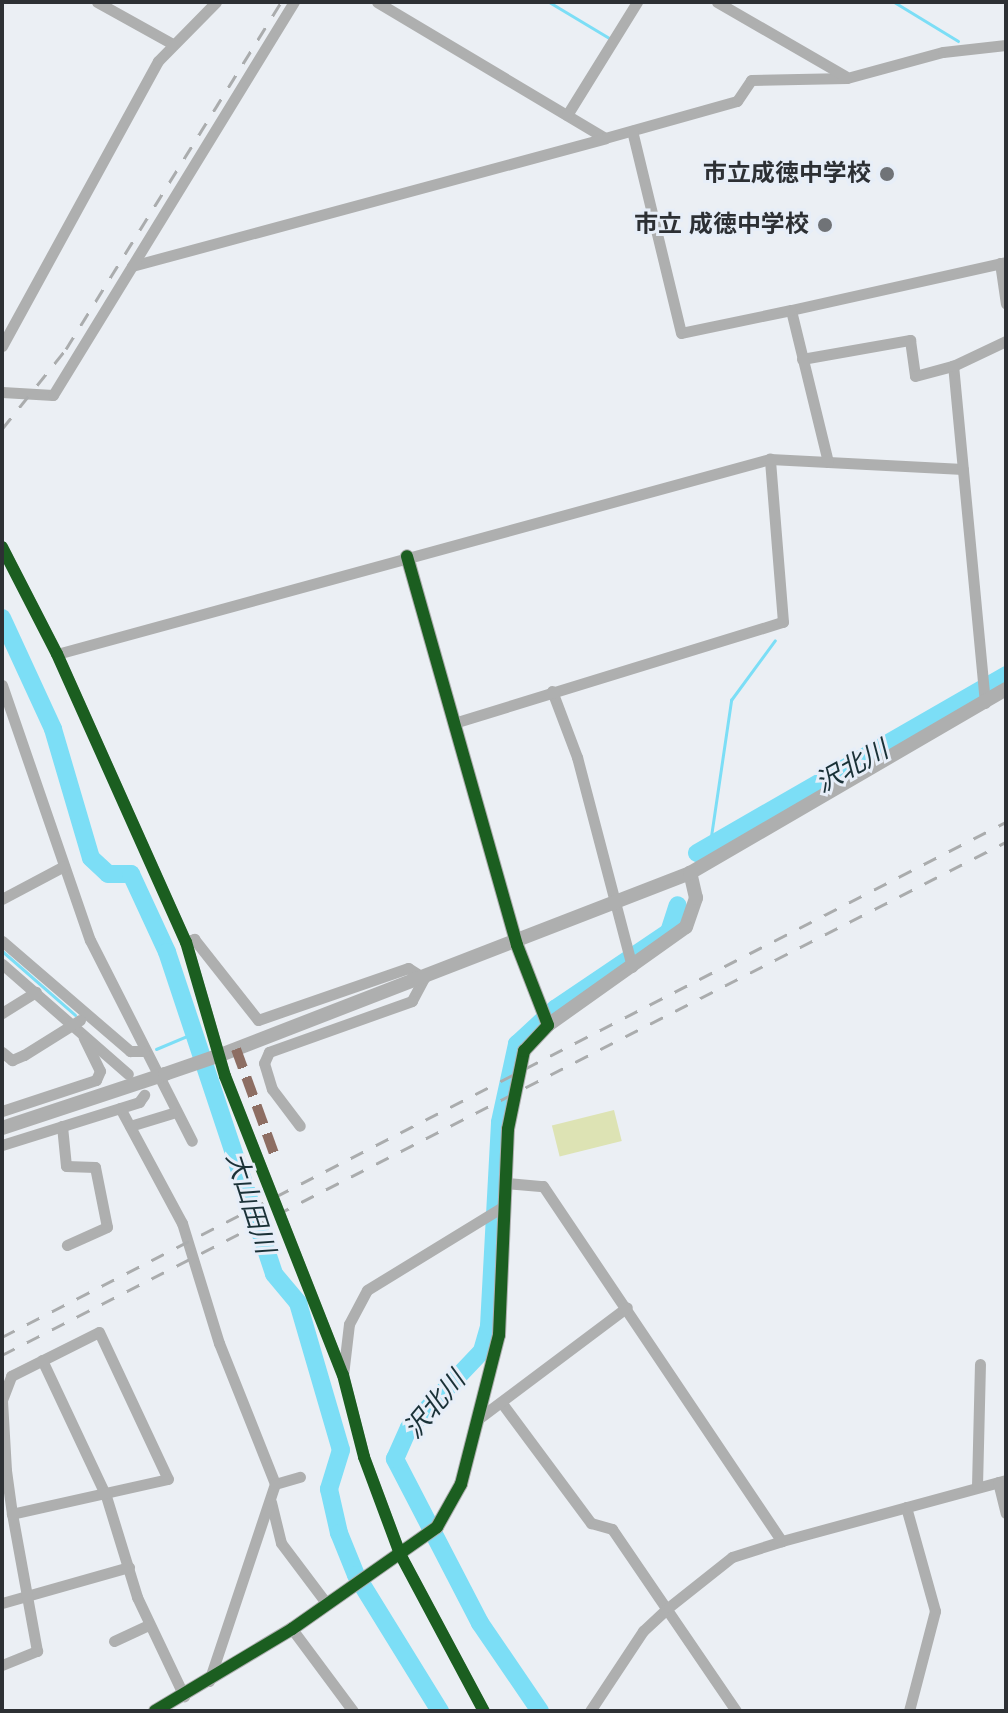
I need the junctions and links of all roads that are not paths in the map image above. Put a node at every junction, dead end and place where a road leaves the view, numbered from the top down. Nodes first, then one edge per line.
1 (97, 2) edge
2 (216, 2) edge
3 (294, 2) edge
4 (377, 2) edge
5 (637, 2) edge
6 (717, 2) edge
7 (171, 43) junction
8 (1006, 45) edge
9 (847, 78) junction
10 (567, 115) junction
11 (632, 131) junction
12 (605, 138) junction
13 (1003, 263) edge
14 (132, 266) junction
15 (1006, 304) edge
16 (791, 310) junction
17 (1006, 341) edge
18 (2, 346) edge
19 (802, 359) junction
20 (953, 366) junction
21 (2, 392) edge
22 (770, 459) junction
23 (828, 462) junction
24 (963, 469) junction
25 (2, 547) edge
26 (407, 556) junction
27 (57, 654) junction
28 (2, 685) edge
29 (1006, 689) edge
30 (552, 691) junction
31 (984, 699) junction
32 (454, 723) junction
33 (64, 866) junction
34 (690, 873) junction
35 (2, 899) edge
36 (617, 906) junction
37 (2, 941) edge
38 (186, 942) junction
39 (517, 945) junction
40 (630, 961) junction
41 (2, 964) edge
42 (424, 978) junction
43 (36, 992) junction
44 (2, 1013) edge
45 (86, 1013) junction
46 (544, 1019) junction
47 (78, 1028) junction
48 (144, 1051) junction
49 (2, 1052) edge
50 (128, 1074) dead end
51 (163, 1075) junction
52 (144, 1095) dead end
53 (120, 1108) junction
54 (2, 1111) edge
55 (176, 1112) junction
56 (62, 1126) junction
57 (130, 1126) junction
58 (300, 1126) dead end
59 (2, 1128) edge
60 (192, 1141) dead end
61 (2, 1145) edge
62 (506, 1183) junction
63 (496, 1210) junction
64 (67, 1245) dead end
65 (627, 1307) junction
66 (42, 1360) junction
67 (980, 1364) dead end
68 (343, 1375) junction
69 (504, 1406) junction
70 (478, 1419) junction
71 (300, 1477) dead end
72 (1002, 1481) edge
73 (275, 1484) junction
74 (977, 1486) junction
75 (106, 1496) junction
76 (270, 1501) junction
77 (906, 1507) junction
78 (1006, 1513) edge
79 (12, 1514) junction
80 (782, 1541) junction
81 (400, 1554) junction
82 (129, 1567) junction
83 (27, 1593) junction
84 (2, 1603) edge
85 (327, 1604) junction
86 (669, 1607) junction
87 (149, 1625) junction
88 (292, 1629) junction
89 (114, 1641) dead end
90 (2, 1665) edge
91 (209, 1682) junction
92 (184, 1696) junction
93 (155, 1711) edge
94 (353, 1711) edge
95 (484, 1711) edge
96 (590, 1711) edge
97 (736, 1711) edge
98 (909, 1711) edge

1 - 7 street
2 - 7 street
3 - 14 street
4 - 10 street
5 - 10 street
6 - 9 street
7 - 18 street
8 - 9 street
9 - 11 street
10 - 12 street
11 - 12 street
11 - 16 street
12 - 14 street
13 - 15 street
13 - 16 street
14 - 21 street
16 - 19 street
17 - 20 street
19 - 20 street
19 - 23 street
20 - 24 street
22 - 23 street
22 - 26 street
22 - 30 street
23 - 24 street
24 - 31 street
25 - 27 street
26 - 27 street
26 - 32 street
27 - 38 street
28 - 33 street
29 - 31 street
30 - 32 street
30 - 36 street
31 - 34 street
32 - 39 street
33 - 35 street
33 - 48 street
34 - 36 street
34 - 40 street
36 - 39 street
36 - 40 street
37 - 45 street
38 - 42 street
38 - 68 street
39 - 42 street
39 - 46 street
40 - 46 street
41 - 43 street
42 - 51 street, bridge
42 - 58 street
43 - 44 street
43 - 47 street
45 - 47 street
45 - 48 street
46 - 62 street
47 - 49 street
47 - 50 street
47 - 54 street
48 - 51 street
51 - 55 street
51 - 59 street
52 - 53 street
53 - 56 street
53 - 57 street
55 - 57 street
55 - 60 street
56 - 61 street
56 - 64 street
57 - 73 street
62 - 63 street
62 - 65 street
63 - 68 street
63 - 70 street
65 - 69 street
65 - 80 street
66 - 75 street
66 - 75 street
66 - 79 street
67 - 74 street
68 - 81 street
69 - 70 street
69 - 86 street
70 - 81 street
71 - 73 street
72 - 74 street
72 - 78 street
73 - 76 street
74 - 77 street
75 - 79 street
75 - 82 street
76 - 85 street
76 - 91 street
77 - 80 street
77 - 98 street
79 - 83 street
80 - 86 street
81 - 85 street
81 - 95 street
82 - 83 street
82 - 87 street
83 - 84 street
83 - 90 street
85 - 88 street
86 - 96 street
86 - 97 street
87 - 89 street
87 - 92 street
88 - 91 street
88 - 94 street
91 - 92 street
92 - 93 street

